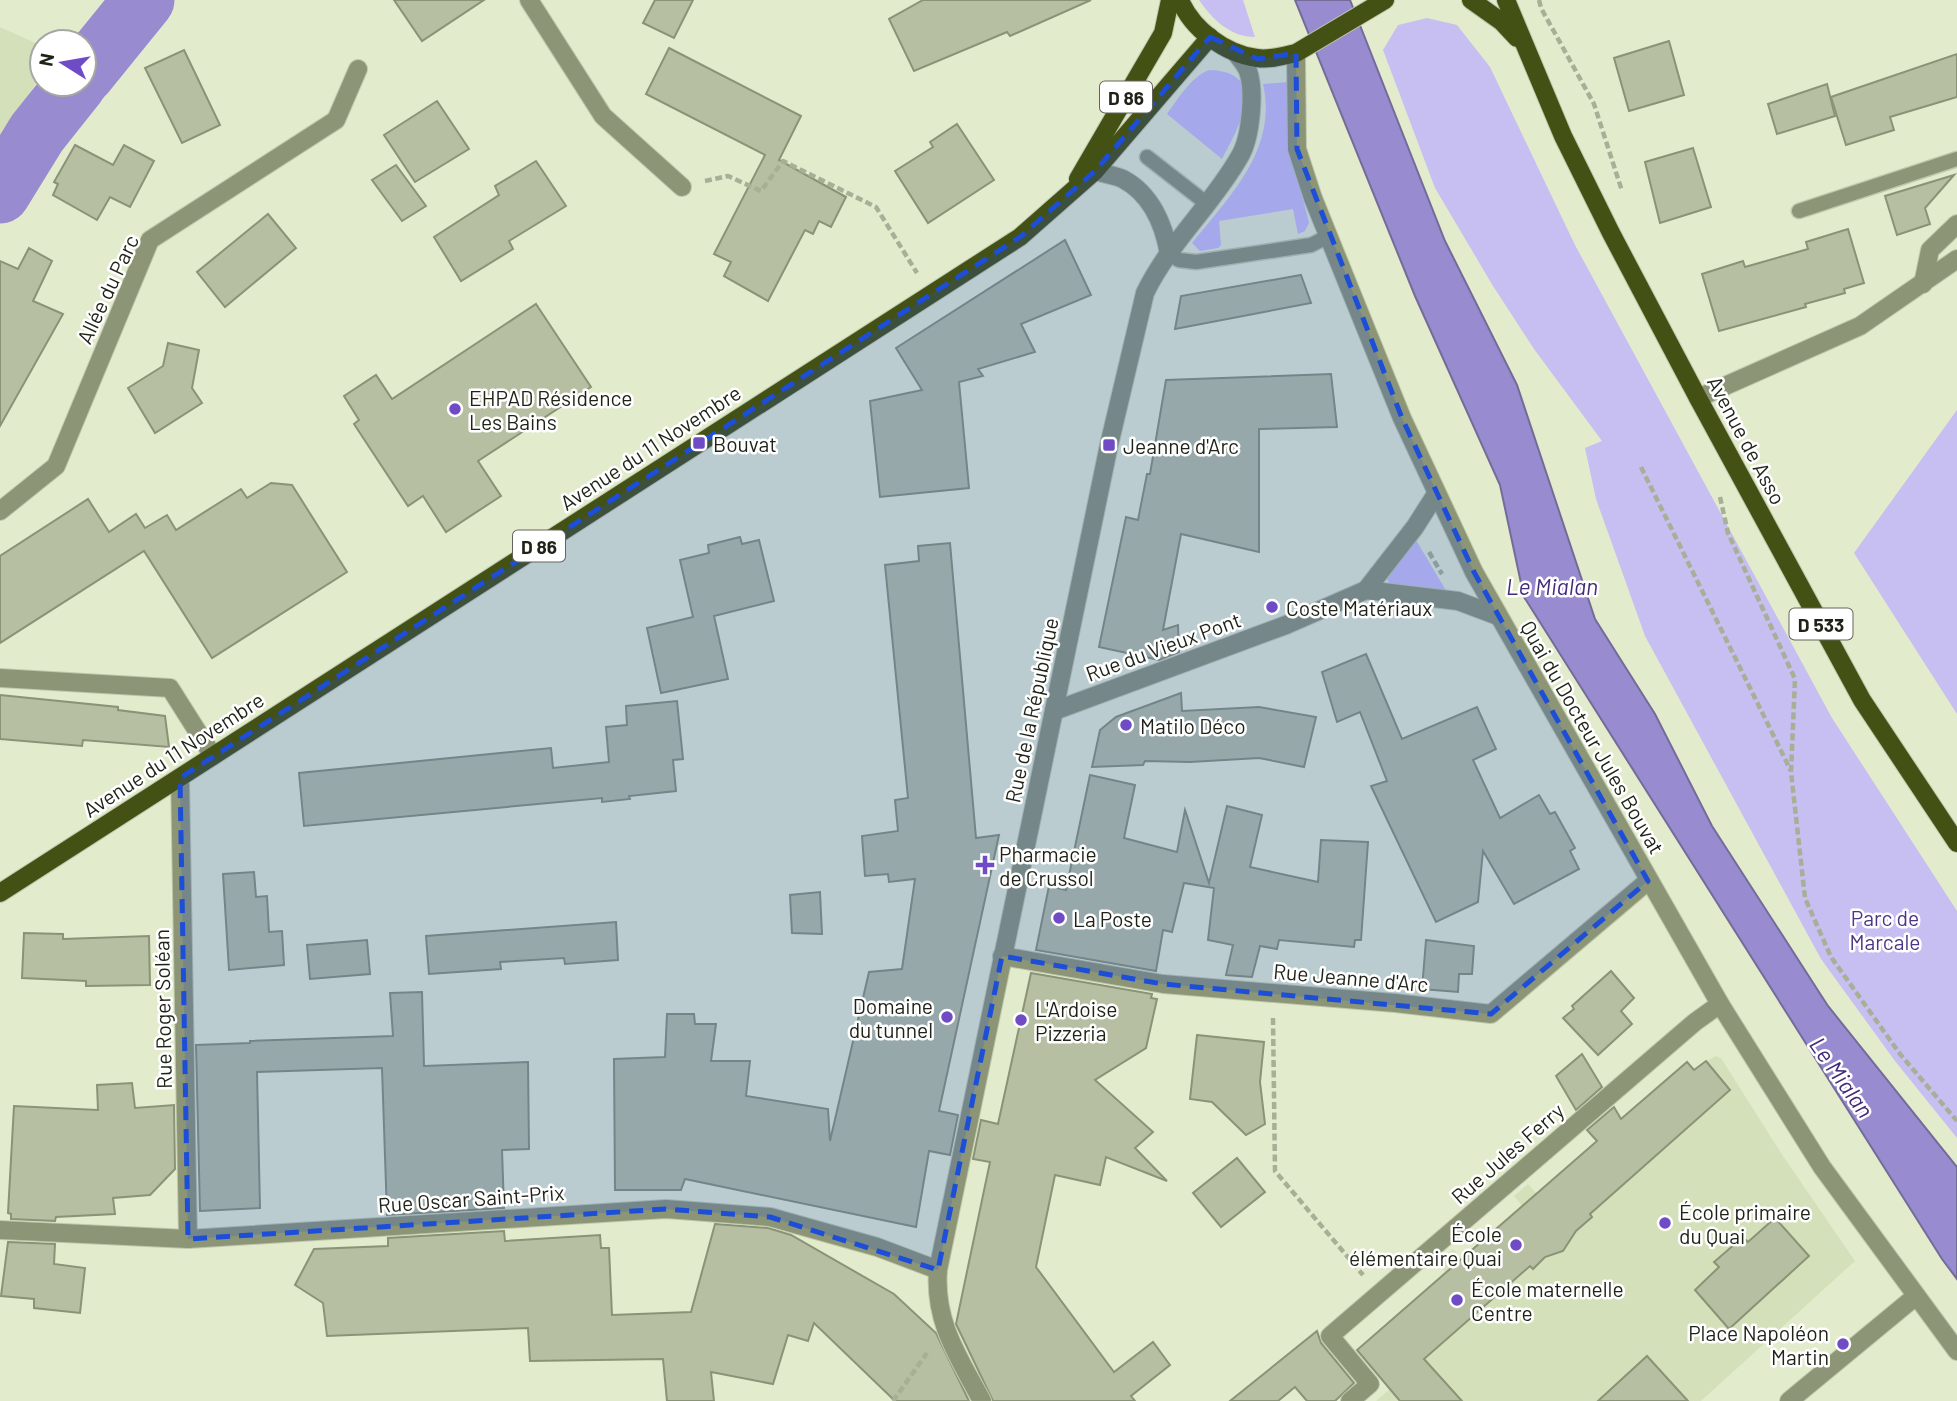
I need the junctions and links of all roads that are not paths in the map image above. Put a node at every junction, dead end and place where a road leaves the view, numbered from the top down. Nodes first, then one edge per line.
1 (529, 0) edge
2 (1170, 0) edge
3 (1180, 0) edge
4 (1385, 0) edge
5 (1471, 0) edge
6 (1506, 0) edge
7 (1210, 37) junction
8 (1524, 45) junction
9 (1299, 51) junction
10 (1236, 53) junction
11 (358, 69) dead end
12 (1147, 157) dead end
13 (1957, 159) edge
14 (1096, 171) junction
15 (682, 187) road end
16 (1072, 191) junction
17 (1206, 203) junction
18 (1799, 211) dead end
19 (1957, 224) edge
20 (1329, 236) junction
21 (1169, 254) junction
22 (1957, 259) edge
23 (1923, 284) junction
24 (1698, 398) junction
25 (1436, 494) junction
26 (0, 511) edge
27 (1366, 590) junction
28 (1499, 617) junction
29 (0, 678) edge
30 (1054, 711) junction
31 (213, 756) junction
32 (180, 778) junction
33 (1957, 843) edge
34 (1648, 881) junction
35 (0, 893) edge
36 (1002, 956) junction
37 (1720, 1004) junction
38 (0, 1230) edge
39 (188, 1239) junction
40 (937, 1270) junction
41 (1916, 1296) junction
42 (1957, 1352) edge
43 (982, 1401) edge
44 (1350, 1401) edge
45 (1789, 1401) edge

1 - 15 street
2 - 16 main road, Avenue du 11 Novembre / D 86
3 - 7 main road
4 - 9 main road
5 - 8 main road, Avenue de Asso / D 533
6 - 8 main road, Avenue de Asso / D 533
7 - 10 main road
7 - 14 main road, Avenue du 11 Novembre / D 86
8 - 24 main road, Avenue de Asso / D 533
9 - 10 main road
9 - 20 street, Quai du Docteur Jules Bouvat
10 - 17 street, Rue de la République
11 - 26 street, Allée du Parc
12 - 17 lane
13 - 18 lane
14 - 16 main road, Avenue du 11 Novembre / D 86
14 - 21 street
16 - 31 main road, Avenue du 11 Novembre / D 86
17 - 21 street, Rue de la République
19 - 23 street
20 - 21 lane
20 - 25 street, Quai du Docteur Jules Bouvat
21 - 30 street, Rue de la République
22 - 23 street
23 - 24 street
24 - 33 main road, Avenue de Asso / D 533
25 - 27 street, Rue du Vieux Pont
25 - 28 street, Quai du Docteur Jules Bouvat
27 - 28 street
27 - 30 street, Rue du Vieux Pont
28 - 34 street, Quai du Docteur Jules Bouvat
29 - 31 street
30 - 36 street, Rue de la République
31 - 32 main road, Avenue du 11 Novembre / D 86
32 - 35 main road, Avenue du 11 Novembre / D 86
32 - 39 street, Rue Roger Soléan
34 - 36 street, Rue Jeanne d'Arc
34 - 37 street, Quai du Docteur Jules Bouvat
36 - 40 street, Rue de la République
37 - 41 street, Quai du Docteur Jules Bouvat
37 - 44 street, Rue Jules Ferry
38 - 39 street, Rue Oscar Saint-Prix
39 - 40 street, Rue Oscar Saint-Prix
40 - 43 street, Rue de la République
41 - 42 street, Quai du Docteur Jules Bouvat
41 - 45 street

